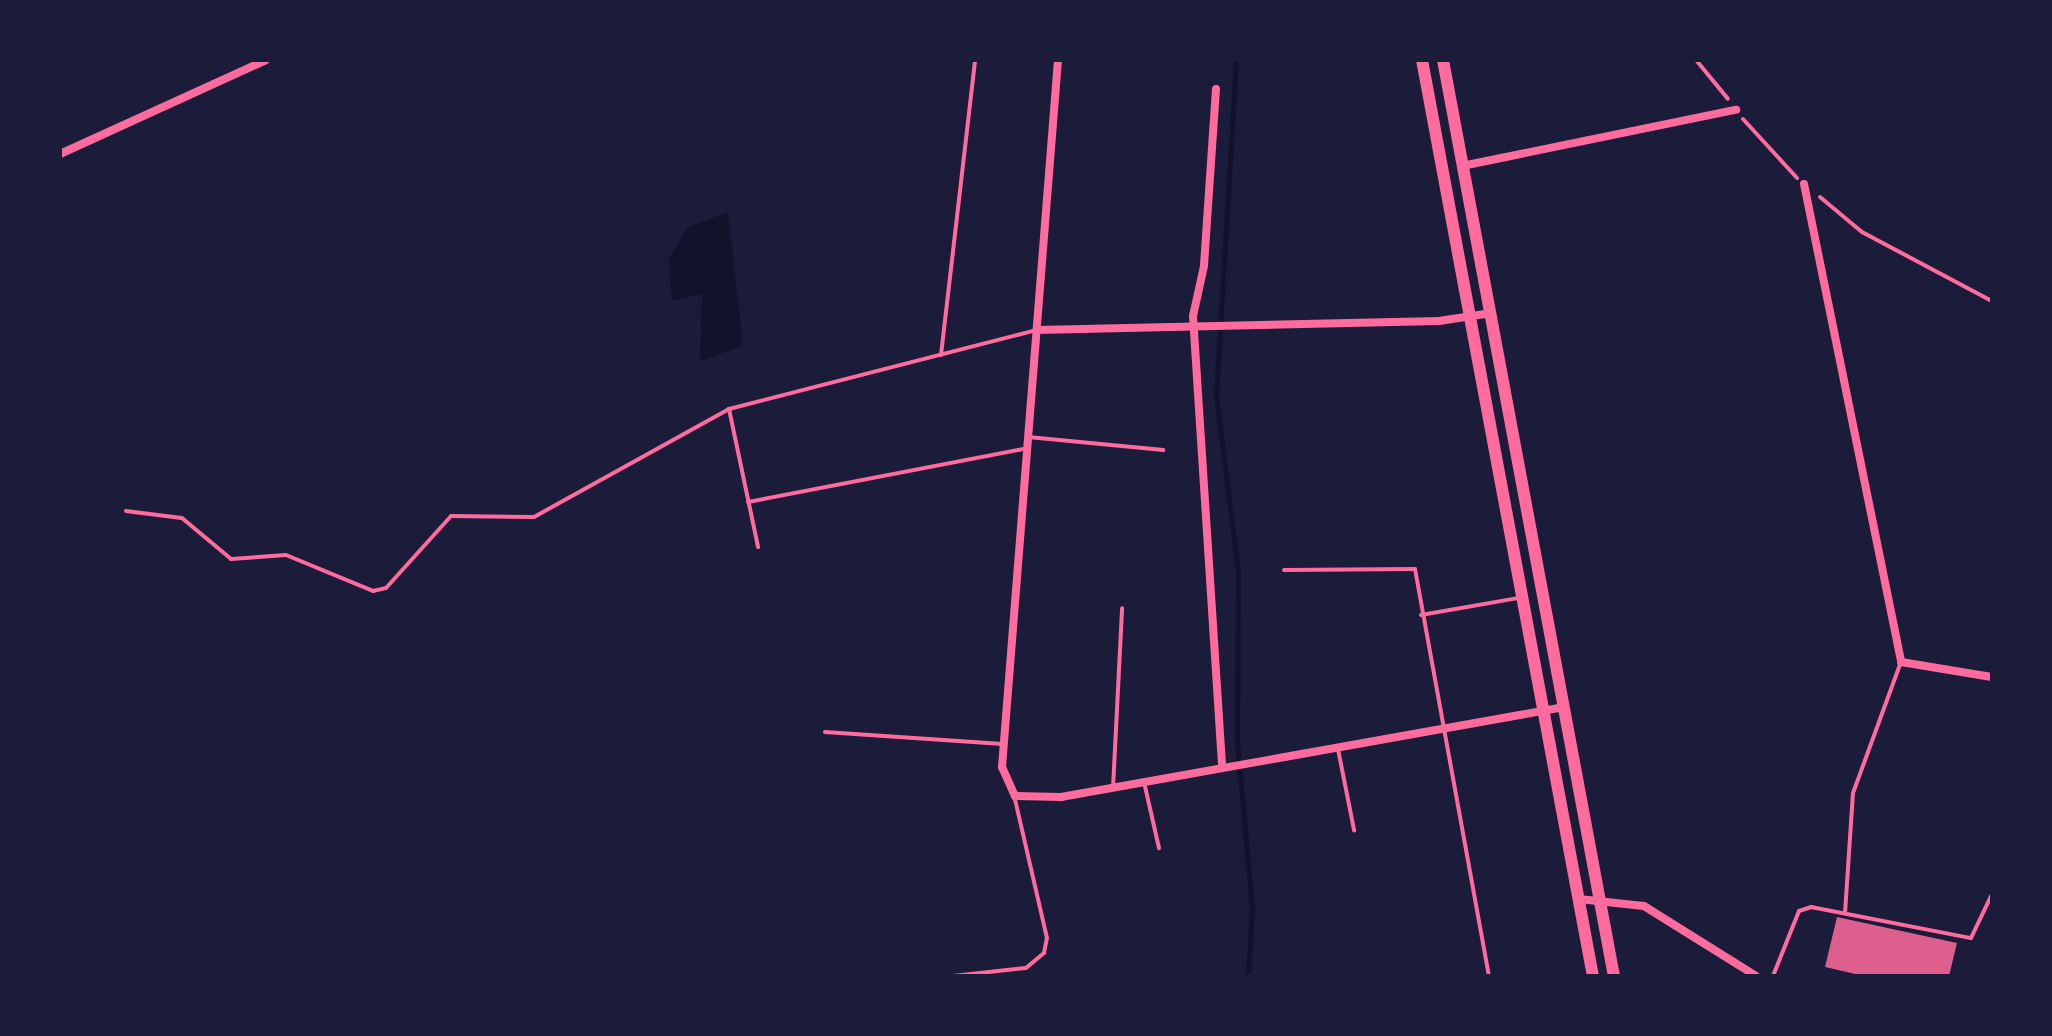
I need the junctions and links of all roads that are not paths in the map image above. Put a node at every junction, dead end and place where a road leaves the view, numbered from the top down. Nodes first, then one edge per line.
1 (266, 60) edge
2 (975, 60) edge
3 (1058, 60) edge
4 (1422, 60) edge
5 (1442, 60) edge
6 (1216, 89) dead end
7 (1736, 110) road end
8 (60, 154) edge
9 (1462, 166) junction
10 (1804, 184) road end
11 (1491, 313) junction
12 (1470, 316) junction
13 (1198, 328) junction
14 (1037, 330) junction
15 (941, 355) junction
16 (729, 409) junction
17 (1028, 436) junction
18 (1027, 448) junction
19 (1163, 450) dead end
20 (748, 502) junction
21 (126, 512) dead end
22 (758, 547) dead end
23 (1284, 570) dead end
24 (1523, 598) junction
25 (1122, 608) dead end
26 (1422, 615) junction
27 (1901, 662) junction
28 (1992, 677) edge
29 (1564, 707) junction
30 (1544, 711) junction
31 (1444, 729) junction
32 (825, 732) dead end
33 (1004, 744) junction
34 (1337, 744) junction
35 (1226, 766) junction
36 (1144, 782) junction
37 (1113, 788) junction
38 (1014, 796) junction
39 (1354, 830) dead end
40 (1159, 848) dead end
41 (1992, 894) edge
42 (1599, 897) junction
43 (1579, 899) junction
44 (1844, 914) junction
45 (953, 976) edge
46 (1490, 976) edge
47 (1593, 976) edge
48 (1614, 976) edge
49 (1756, 976) edge
50 (1772, 976) edge

1 - 8 street
2 - 15 lane
3 - 14 street
4 - 12 main road
5 - 9 main road
6 - 13 street
7 - 9 street
9 - 11 main road
10 - 27 street
11 - 12 street
11 - 29 main road
12 - 13 street
12 - 24 main road
13 - 14 street
13 - 35 street
14 - 15 lane
14 - 17 street
15 - 16 lane
16 - 20 lane
16 - 21 lane
17 - 18 street
17 - 19 lane
18 - 20 lane
18 - 33 street
20 - 22 lane
23 - 26 lane
24 - 26 lane
24 - 30 main road
25 - 37 lane
26 - 31 lane
27 - 28 street
27 - 44 lane
29 - 30 street
29 - 42 main road
30 - 31 street
30 - 43 main road
31 - 34 street
31 - 46 lane
32 - 33 lane
33 - 38 street
34 - 35 street
34 - 39 lane
35 - 36 street
36 - 37 street
36 - 40 lane
37 - 38 street
38 - 45 lane
41 - 44 lane
42 - 43 street
42 - 48 main road
42 - 49 street
43 - 47 main road
44 - 50 lane

